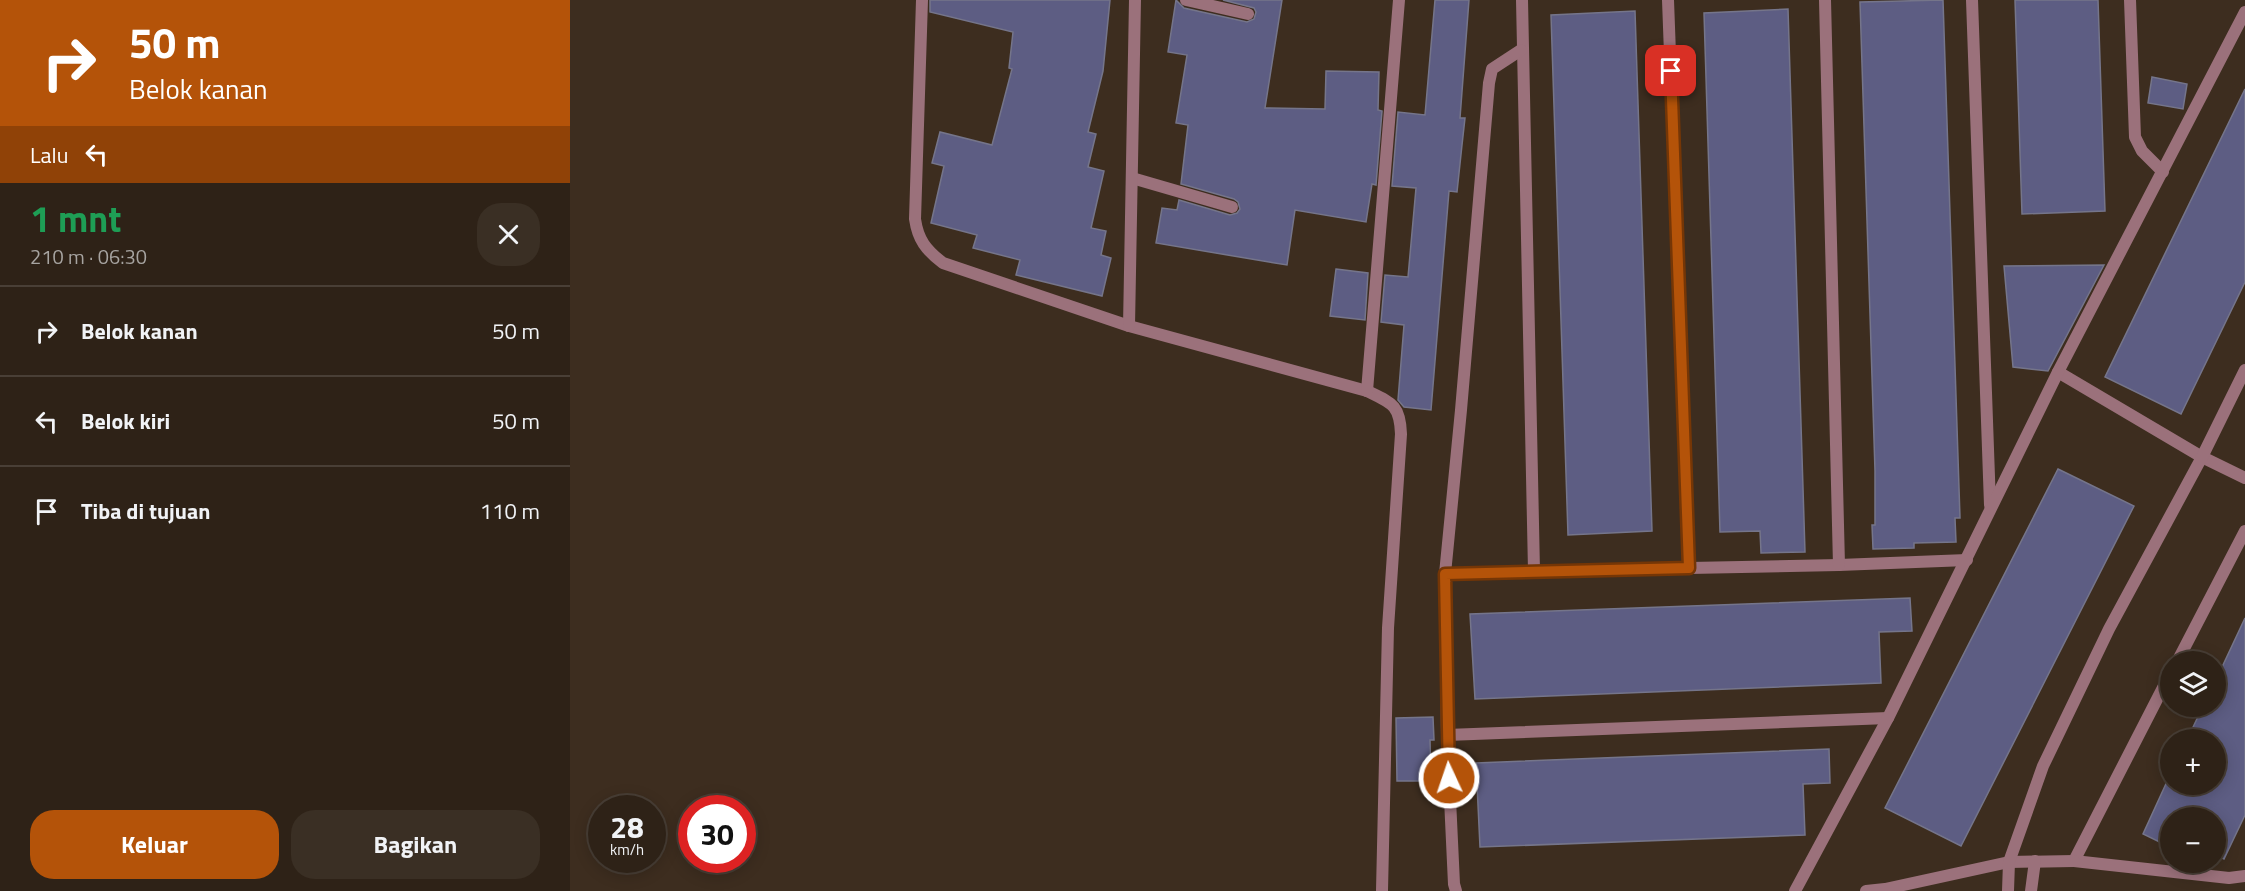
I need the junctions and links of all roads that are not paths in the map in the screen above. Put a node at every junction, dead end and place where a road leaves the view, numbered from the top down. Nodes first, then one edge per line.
1 (922, 0) edge
2 (1135, 0) edge
3 (1186, 0) edge
4 (1399, 0) edge
5 (1521, 0) edge
6 (1668, 0) edge
7 (1825, 0) edge
8 (1972, 0) edge
9 (2130, 0) edge
10 (2245, 12) edge
11 (1248, 14) dead end
12 (1521, 50) junction
13 (2163, 172) junction
14 (1132, 178) junction
15 (1232, 207) dead end
16 (1129, 326) junction
17 (2245, 370) edge
18 (2058, 372) junction
19 (1367, 391) junction
20 (2202, 457) junction
21 (2245, 478) edge
22 (1991, 508) junction
23 (2245, 531) edge
24 (1967, 560) junction
25 (1839, 565) junction
26 (1689, 568) junction
27 (1534, 571) junction
28 (1445, 574) junction
29 (2183, 651) edge
30 (2160, 693) edge
31 (1888, 718) junction
32 (1447, 735) junction
33 (2035, 861) junction
34 (2074, 861) junction
35 (2009, 862) junction
36 (2245, 876) edge
37 (1382, 891) edge
38 (1456, 891) edge
39 (1796, 891) edge
40 (1866, 891) edge
41 (2008, 891) edge
42 (2031, 891) edge

1 - 16 street
2 - 14 street
3 - 11 street
4 - 19 street
5 - 12 street
6 - 26 street
7 - 25 street
8 - 22 street
9 - 13 street
10 - 13 street
12 - 27 street
12 - 28 street
13 - 18 street
14 - 15 street
14 - 16 street
16 - 19 street
17 - 20 street
18 - 20 street
18 - 22 street
19 - 37 street
20 - 21 street
20 - 35 street
22 - 24 street
23 - 29 street
24 - 25 street
24 - 31 street
25 - 26 street
26 - 27 street
27 - 28 street
28 - 32 street
30 - 34 street
31 - 32 street
31 - 39 street
32 - 38 street
33 - 34 street
33 - 35 street
33 - 42 street
34 - 36 street
35 - 40 street
35 - 41 street

